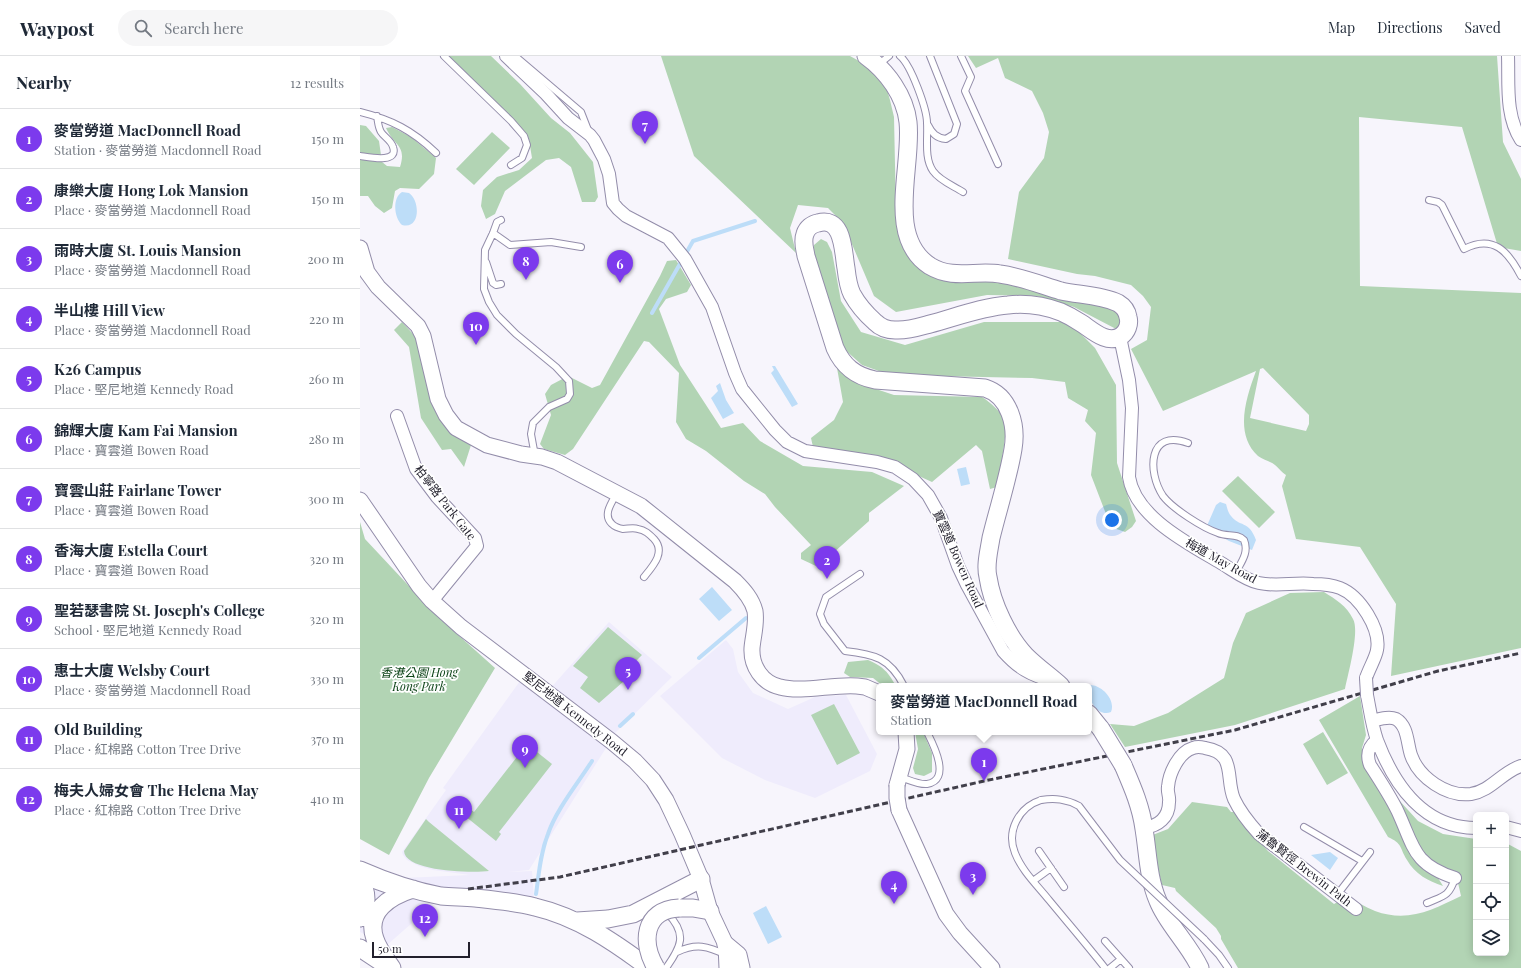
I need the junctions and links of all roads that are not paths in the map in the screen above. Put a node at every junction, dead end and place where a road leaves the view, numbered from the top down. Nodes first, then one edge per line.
1 (444, 56) edge
2 (506, 56) edge
3 (515, 56) edge
4 (900, 56) edge
5 (930, 56) edge
6 (961, 56) edge
7 (1508, 56) edge
8 (877, 59) edge
9 (360, 112) edge
10 (376, 116) junction
11 (927, 123) junction
12 (590, 135) junction
13 (1521, 140) edge
14 (436, 153) dead end
15 (360, 156) edge
16 (998, 164) dead end
17 (511, 165) dead end
18 (963, 192) dead end
19 (1429, 200) dead end
20 (501, 220) dead end
21 (493, 233) junction
22 (582, 247) dead end
23 (360, 248) edge
24 (485, 259) junction
25 (1521, 276) edge
26 (501, 284) dead end
27 (1120, 337) junction
28 (397, 416) dead end
29 (1188, 443) dead end
30 (535, 456) junction
31 (617, 493) junction
32 (360, 500) edge
33 (1236, 572) junction
34 (860, 574) dead end
35 (644, 577) dead end
36 (432, 601) junction
37 (902, 683) edge
38 (1056, 683) edge
39 (1058, 683) edge
40 (876, 692) edge
41 (1092, 718) edge
42 (1372, 721) junction
43 (906, 735) edge
44 (928, 735) edge
45 (1377, 740) junction
46 (1521, 766) edge
47 (898, 781) junction
48 (1304, 826) dead end
49 (1144, 828) junction
50 (1473, 828) edge
51 (1509, 828) edge
52 (1521, 831) edge
53 (1039, 851) dead end
54 (1370, 852) dead end
55 (1362, 861) junction
56 (1051, 868) junction
57 (360, 870) edge
58 (695, 876) junction
59 (1455, 878) joint
60 (360, 880) edge
61 (1033, 881) junction
62 (1064, 886) dead end
63 (413, 889) junction
64 (396, 893) dead end
65 (1337, 895) junction
66 (1426, 903) dead end
67 (652, 904) junction
68 (1356, 909) dead end
69 (710, 911) junction
70 (360, 918) edge
71 (577, 921) junction
72 (1105, 941) dead end
73 (360, 948) edge
74 (677, 952) junction
75 (727, 956) edge
76 (1121, 959) junction
77 (391, 968) edge
78 (650, 968) edge
79 (656, 968) edge
80 (666, 968) edge
81 (741, 968) edge
82 (992, 968) edge
83 (1105, 968) edge
84 (1110, 968) edge
85 (1129, 968) edge
86 (1200, 968) edge
87 (1228, 968) edge

1 - 17 lane
2 - 12 street, 寶雲道 Bowen Road
3 - 12 lane
4 - 11 lane
5 - 11 lane
6 - 16 lane
7 - 13 street
8 - 27 main road
9 - 10 lane
10 - 14 lane
10 - 15 lane
11 - 18 lane
12 - 38 street, 寶雲道 Bowen Road
19 - 25 lane
20 - 21 lane
21 - 22 lane
21 - 24 lane
23 - 30 street
24 - 26 lane
24 - 30 lane
27 - 33 street, 梅道 May Road
27 - 39 main road
28 - 36 street, 柏寧路 Park Gate
29 - 33 lane
30 - 31 street
31 - 35 lane
31 - 40 street
32 - 36 street, 堅尼地道 Kennedy Road
33 - 42 street, 梅道 May Road, bridge
34 - 37 lane
36 - 58 street, 堅尼地道 Kennedy Road
41 - 49 main road, bridge
42 - 45 street, 梅道 May Road
42 - 46 street
43 - 47 street
44 - 47 lane
45 - 50 street, 梅道 May Road
45 - 59 street
47 - 82 street, bridge
48 - 55 lane
49 - 65 street, 蒲魯賢徑 Brewin Path
49 - 86 main road
51 - 52 street
53 - 56 lane
54 - 55 lane
55 - 65 lane
56 - 61 lane
56 - 62 lane
57 - 63 main road
58 - 67 main road
58 - 69 street, 堅尼地道 Kennedy Road
59 - 66 lane
60 - 64 lane
60 - 70 main road
61 - 83 lane
61 - 87 lane, bridge
63 - 71 main road
63 - 77 main road
65 - 68 street, 蒲魯賢徑 Brewin Path
67 - 71 main road
67 - 74 lane
69 - 75 street, 堅尼地道 Kennedy Road
69 - 79 main road, bridge
71 - 78 main road
72 - 76 lane
73 - 77 main road
74 - 75 lane
74 - 80 lane
75 - 81 main road
76 - 84 lane
76 - 85 lane

